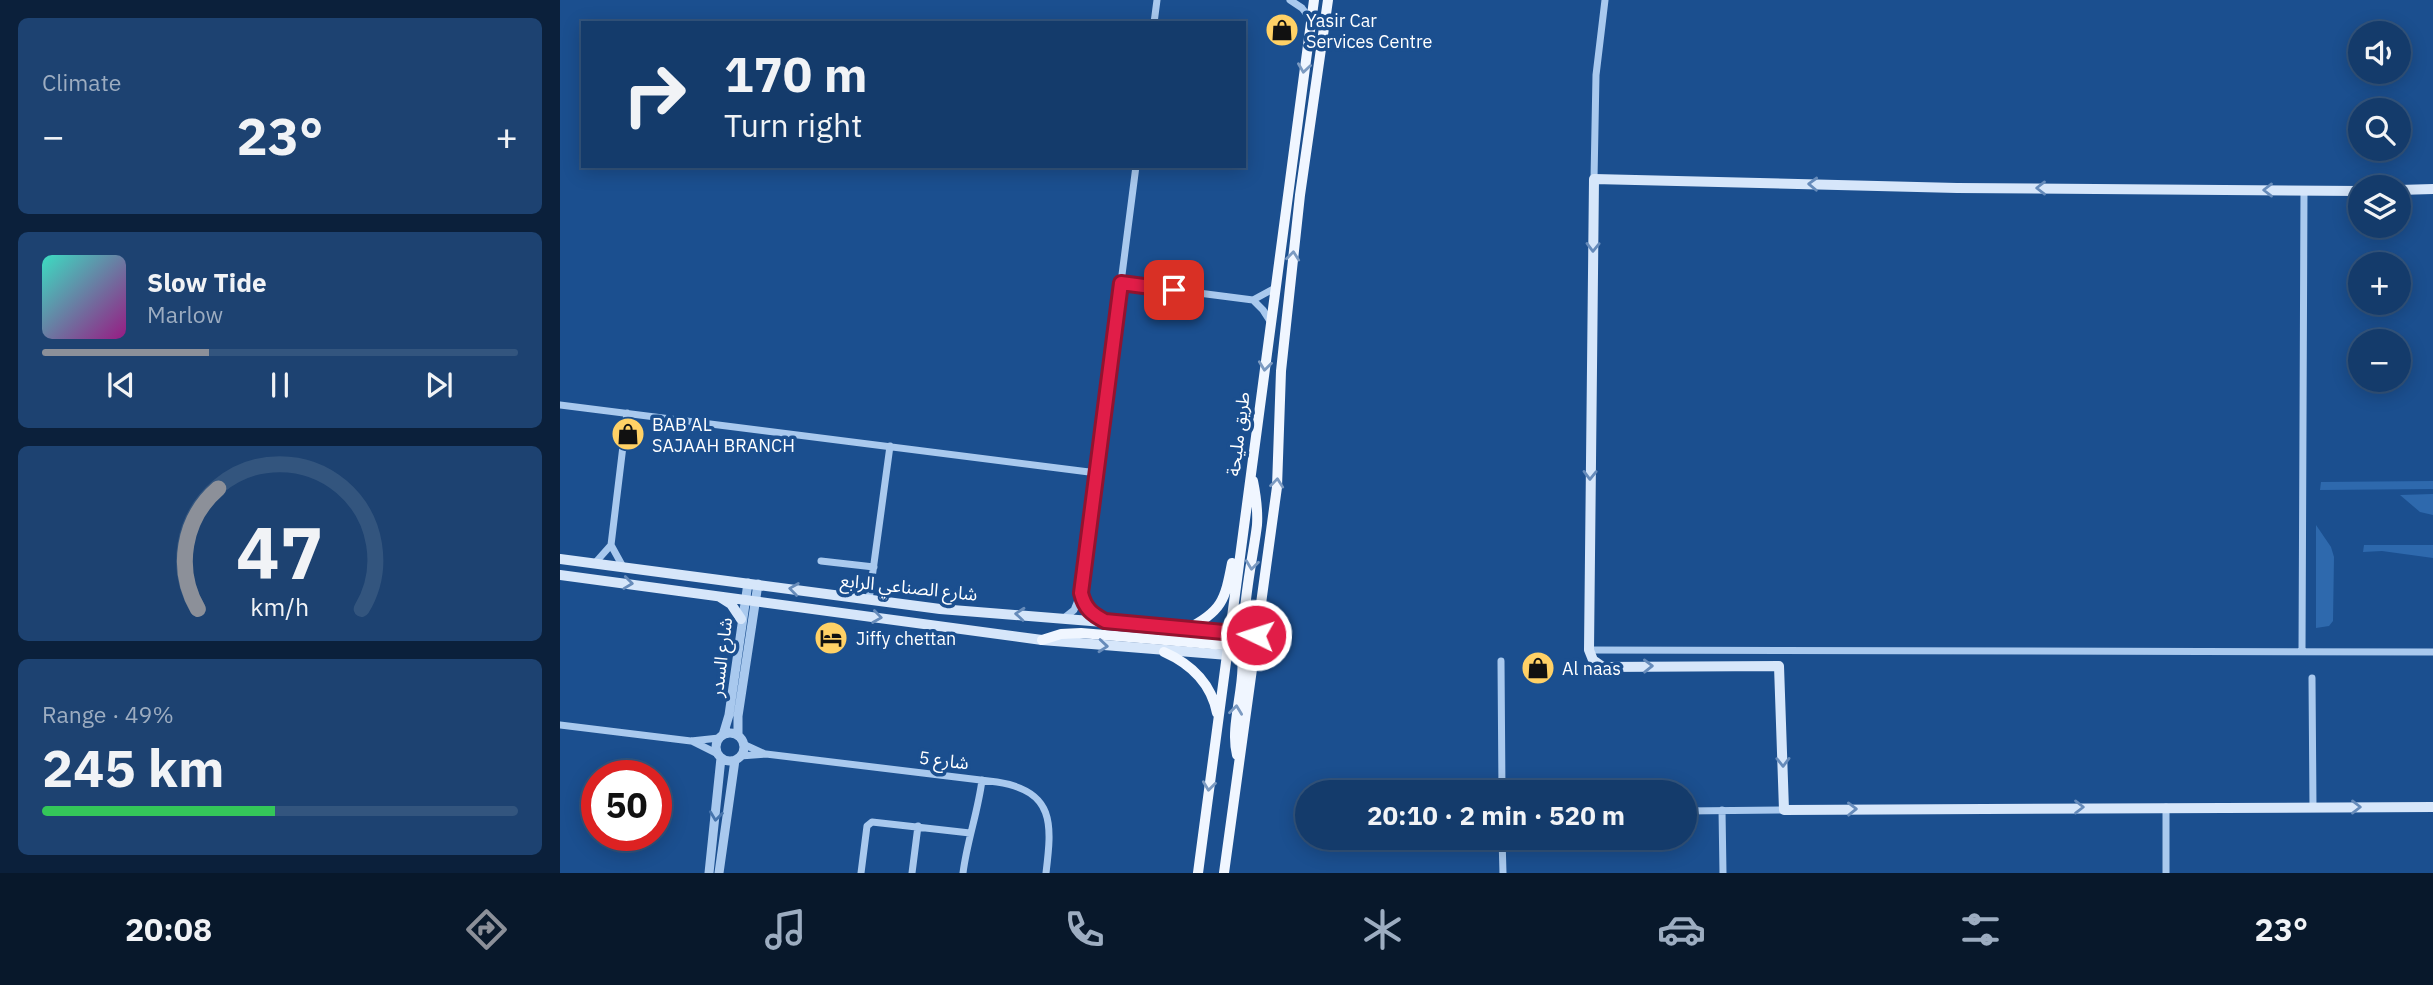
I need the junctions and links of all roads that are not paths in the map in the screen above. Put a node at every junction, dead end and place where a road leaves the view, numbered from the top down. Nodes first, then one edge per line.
1 (1157, 0) edge
2 (1290, 0) edge
3 (1314, 0) edge
4 (1328, 0) edge
5 (1605, 0) edge
6 (1311, 20) junction
7 (1154, 21) edge
8 (1136, 168) edge
9 (1594, 179) junction
10 (2433, 189) edge
11 (2304, 190) junction
12 (2411, 190) edge
13 (2348, 191) edge
14 (1121, 283) junction
15 (1275, 288) junction
16 (1253, 300) junction
17 (1270, 322) junction
18 (560, 405) edge
19 (627, 413) junction
20 (890, 446) junction
21 (1097, 472) junction
22 (1251, 473) junction
23 (611, 545) junction
24 (1241, 548) junction
25 (560, 559) edge
26 (821, 561) dead end
27 (596, 562) junction
28 (622, 565) junction
29 (874, 567) junction
30 (560, 575) edge
31 (753, 583) junction
32 (1081, 593) junction
33 (716, 595) junction
34 (750, 600) junction
35 (869, 600) junction
36 (1064, 618) junction
37 (741, 619) junction
38 (1105, 621) junction
39 (1185, 630) junction
40 (1230, 633) junction
41 (1042, 640) junction
42 (1244, 647) junction
43 (1589, 650) junction
44 (1164, 652) junction
45 (2302, 652) junction
46 (2433, 652) edge
47 (1501, 662) dead end
48 (2312, 678) dead end
49 (1219, 718) junction
50 (560, 725) edge
51 (738, 735) junction
52 (721, 736) junction
53 (691, 741) junction
54 (743, 744) junction
55 (766, 754) junction
56 (720, 756) junction
57 (738, 758) junction
58 (982, 780) junction
59 (1502, 780) edge
60 (2166, 807) junction
61 (2313, 807) junction
62 (2433, 807) edge
63 (1722, 810) junction
64 (1784, 810) junction
65 (1697, 811) edge
66 (918, 826) junction
67 (970, 833) junction
68 (1502, 850) edge
69 (709, 873) edge
70 (719, 873) edge
71 (861, 873) edge
72 (912, 873) edge
73 (963, 873) edge
74 (1046, 873) edge
75 (1198, 873) edge
76 (1223, 873) edge
77 (1503, 873) edge
78 (1723, 873) edge
79 (2166, 873) edge

1 - 7 street
2 - 6 street
3 - 6 main road, طريق مليحة
42 -> 4 main road, طريق مليحة
5 - 9 street
6 -> 15 main road, طريق مليحة
8 - 14 street
11 -> 9 main road
9 -> 43 main road
10 - 12 main road
11 - 13 main road
11 - 45 street
14 - 16 street
14 - 21 street
15 - 16 street
15 - 17 main road, طريق مليحة
16 - 17 street
17 -> 22 main road, طريق مليحة
18 - 19 street
19 - 20 street
19 - 23 street
20 - 21 street
20 - 29 street
21 - 32 street
22 - 24 main road, طريق مليحة
22 -> 42 main road
23 - 27 street
23 - 28 street
24 - 39 main road
24 - 40 main road, طريق مليحة
25 - 27 main road, شارع الصناعي الرابع
26 - 29 street
27 - 28 main road, شارع الصناعي الرابع
28 - 31 main road, شارع الصناعي الرابع
29 - 35 street
30 -> 33 main road, شارع الصناعي الرابع
31 - 34 street, شارع السدر
35 -> 31 main road, شارع الصناعي الرابع
32 - 36 street
32 - 38 street
33 - 34 main road, شارع الصناعي الرابع
33 - 37 main road
34 - 37 street, شارع السدر
34 -> 41 main road, شارع الصناعي الرابع
34 - 51 street, شارع السدر
36 -> 35 main road, شارع الصناعي الرابع
36 - 38 main road, شارع الصناعي الرابع
37 - 52 street, شارع السدر
38 - 39 main road, شارع الصناعي الرابع
39 - 40 main road, شارع الصناعي الرابع
40 - 42 main road, طريق مليحة
41 - 42 main road
41 -> 44 main road, شارع الصناعي الرابع
42 - 44 main road, شارع الصناعي الرابع
42 - 49 main road, طريق مليحة
76 -> 42 main road, طريق مليحة
43 - 45 street
43 -> 64 main road
44 - 49 main road
45 - 46 street
47 - 59 street
48 - 61 street
49 -> 75 main road, طريق مليحة
50 - 53 street
51 - 52 street
51 - 54 street
52 - 53 street
52 - 56 street
53 - 56 street
54 - 55 street, شارع 5
54 - 57 street
55 - 57 street, شارع 5
55 - 58 street, شارع 5
56 - 57 street
56 -> 69 street
57 - 70 street
58 - 67 street
58 - 74 street, شارع 5
60 - 61 main road
64 -> 60 main road
60 - 79 street
61 -> 62 main road
63 - 64 street
63 - 65 street
63 - 78 street
66 - 67 street
66 - 71 street
66 - 72 street
67 - 73 street
68 - 77 street

